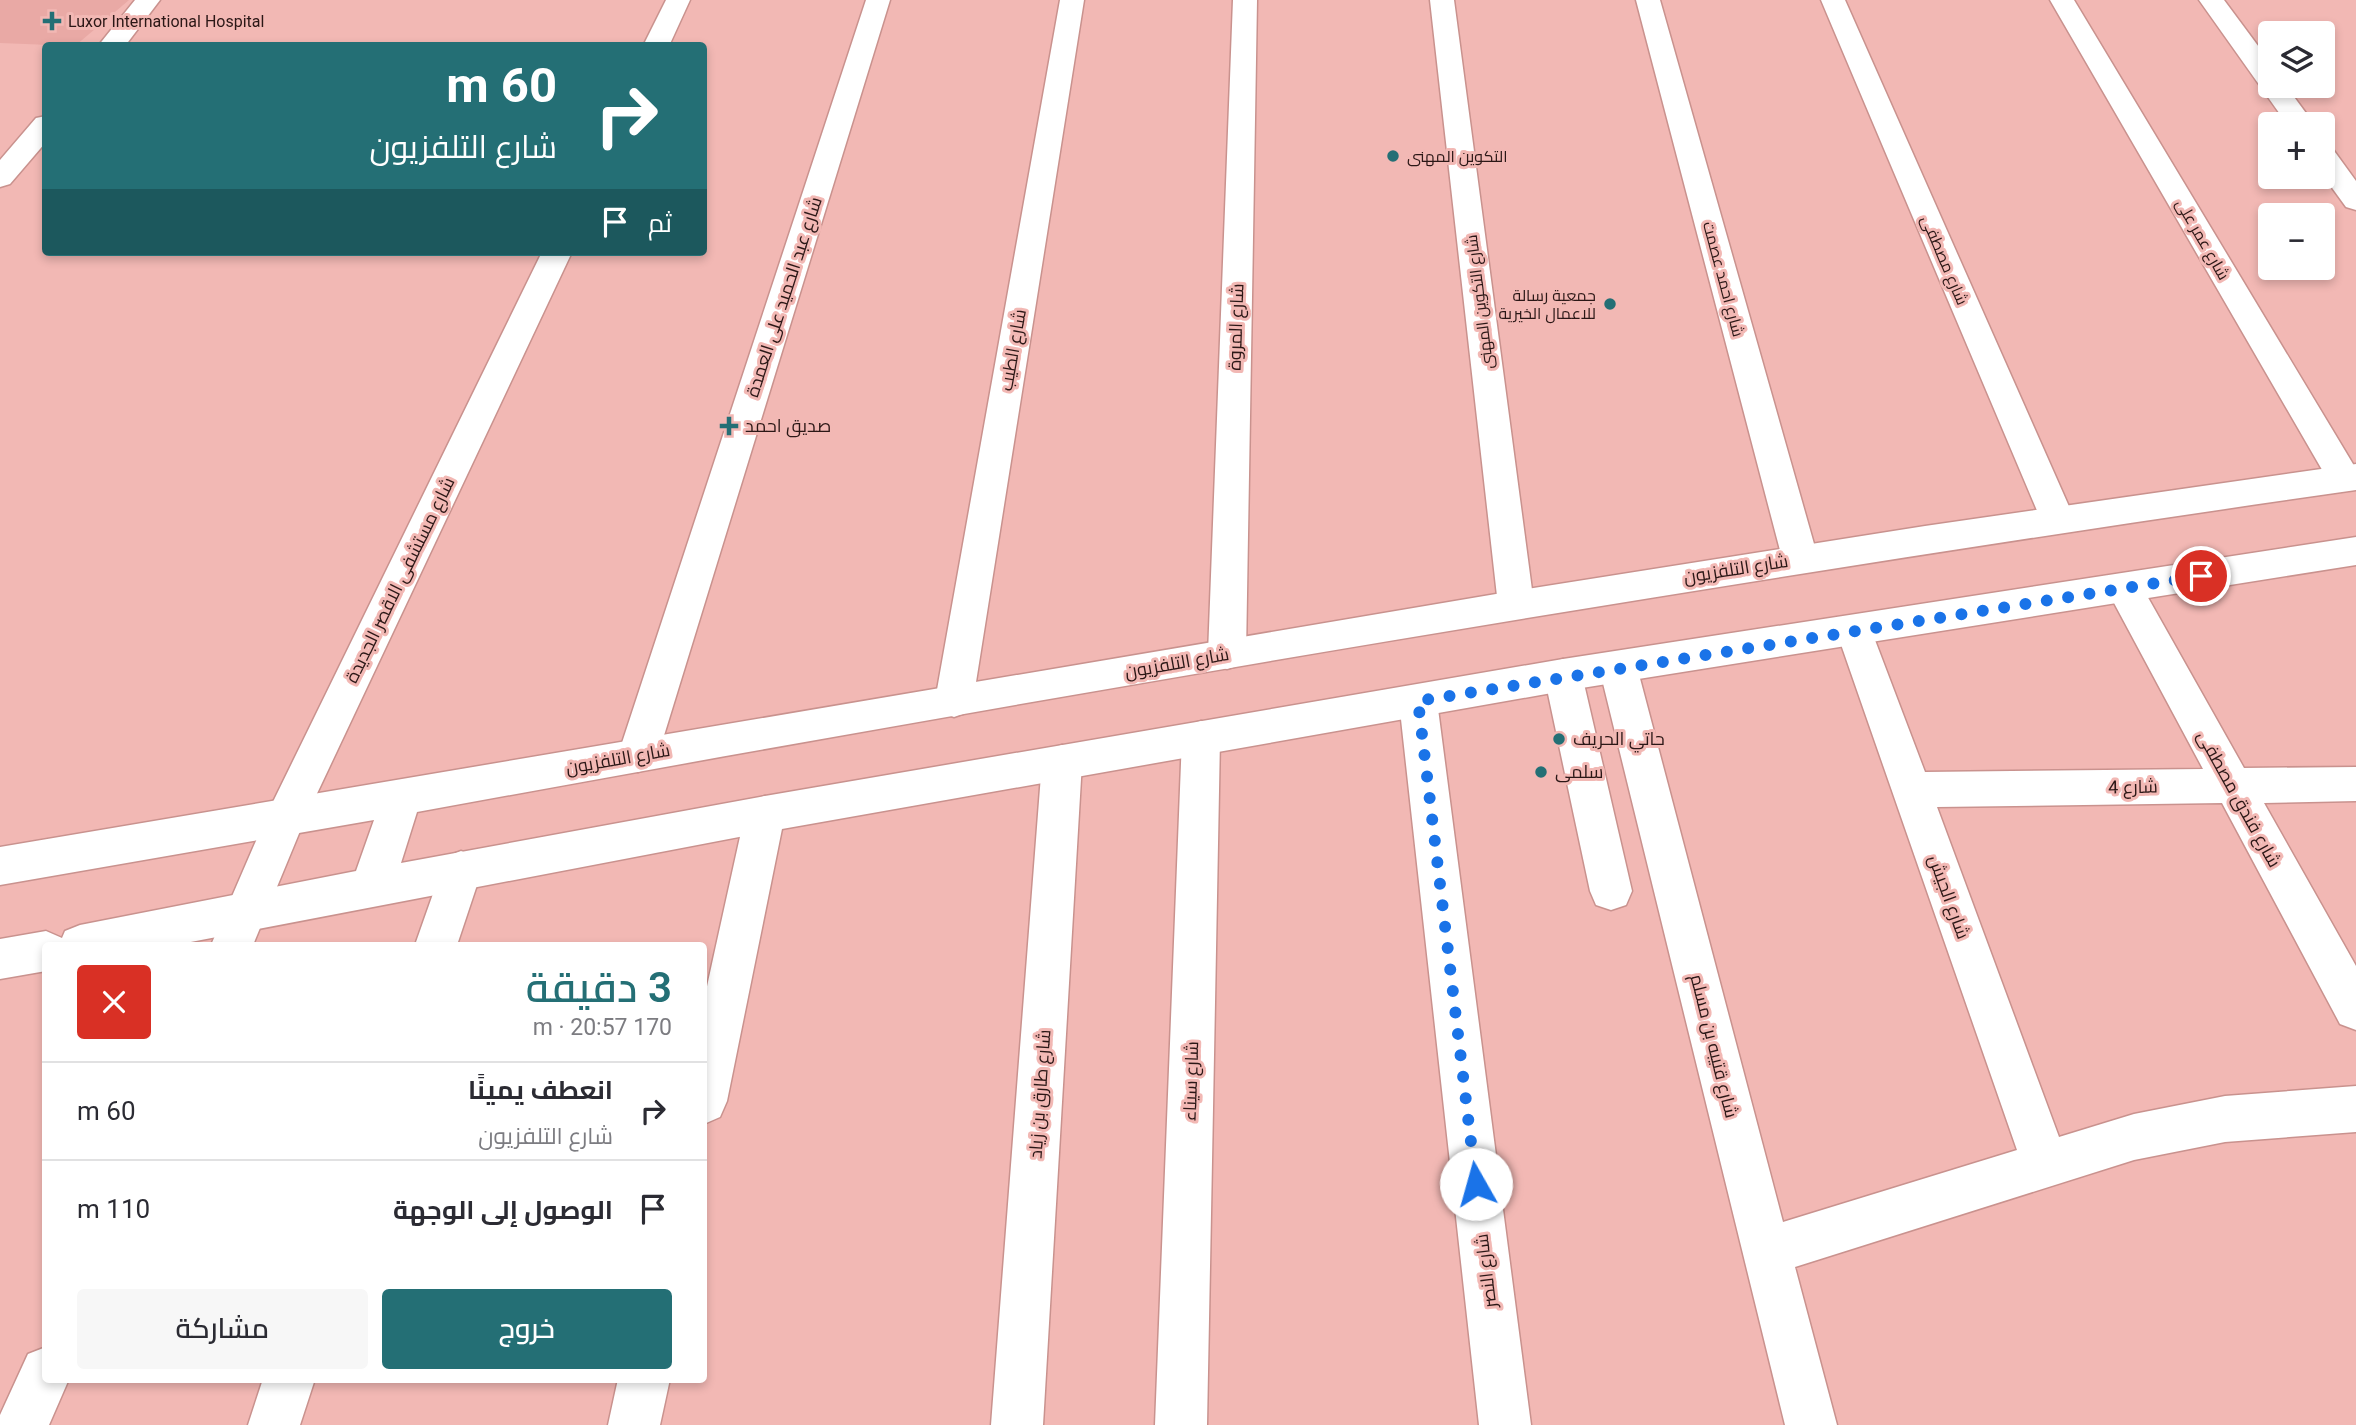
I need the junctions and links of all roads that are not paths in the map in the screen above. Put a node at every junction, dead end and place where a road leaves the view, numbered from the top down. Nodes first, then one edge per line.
1 (148, 0) edge
2 (678, 0) edge
3 (878, 0) edge
4 (1072, 0) edge
5 (1245, 0) edge
6 (1442, 0) edge
7 (1648, 0) edge
8 (1833, 0) edge
9 (2062, 0) edge
10 (2211, 0) edge
11 (114, 42) edge
12 (658, 42) edge
13 (2258, 65) edge
14 (42, 129) edge
15 (2335, 172) edge
16 (0, 178) edge
17 (2356, 201) edge
18 (555, 256) edge
19 (2350, 478) edge
20 (2058, 520) junction
21 (2356, 551) edge
22 (1800, 558) junction
23 (2124, 588) junction
24 (1516, 605) junction
25 (1854, 629) junction
26 (1227, 654) junction
27 (1618, 667) junction
28 (1563, 675) junction
29 (954, 701) junction
30 (1418, 701) junction
31 (1201, 738) junction
32 (638, 755) junction
33 (1062, 762) junction
34 (2356, 784) edge
35 (2231, 785) junction
36 (1910, 790) junction
37 (402, 797) junction
38 (765, 814) junction
39 (285, 819) junction
40 (0, 866) edge
41 (461, 870) junction
42 (372, 886) junction
43 (1611, 891) dead end
44 (240, 928) edge
45 (107, 942) edge
46 (437, 942) edge
47 (42, 952) edge
48 (0, 959) edge
49 (2356, 1009) edge
50 (707, 1087) edge
51 (2356, 1109) edge
52 (2045, 1164) junction
53 (1766, 1252) junction
54 (42, 1381) edge
55 (288, 1383) edge
56 (643, 1383) edge
57 (22, 1425) edge
58 (274, 1425) edge
59 (634, 1425) edge
60 (1017, 1425) edge
61 (1181, 1425) edge
62 (1505, 1425) edge
63 (1811, 1425) edge

1 - 11 street
2 - 12 street
3 - 32 street, شارع عبد الحميد على العمدة
4 - 29 street, شارع الطيب
5 - 26 street, شارع المروة
6 - 24 street, شارع التكوين المهنى
7 - 22 street, شارع احمد عصمت
8 - 20 street, شارع مصطفى
9 - 19 street, شارع عمر على
10 - 13 street
14 - 16 street
15 - 17 street
18 - 39 street, شارع مستشفى الاقصر الجديدة
19 - 20 street, شارع التلفزيون
20 - 22 street, شارع التلفزيون
21 - 23 street
22 - 24 street, شارع التلفزيون
23 - 25 street
23 - 35 street, شارع فندق مصطفى
24 - 26 street, شارع التلفزيون
25 - 27 street
25 - 36 street, شارع الجيش
26 - 29 street, شارع التلفزيون
27 - 28 street
27 - 53 street, شارع قتيبه بن مسلم
28 - 30 street
28 - 43 street
29 - 32 street, شارع التلفزيون
30 - 31 street
30 - 62 street, شارع النصر
31 - 33 street
31 - 61 street, شارع سيناء
32 - 37 street, شارع التلفزيون
33 - 38 street
33 - 60 street, شارع طارق بن زياد
34 - 35 street, شارع 4
35 - 36 street, شارع 4
35 - 49 street, شارع فندق مصطفى
36 - 52 street, شارع الجيش
37 - 39 street, شارع التلفزيون
37 - 42 street
38 - 41 street
38 - 50 street
39 - 40 street, شارع التلفزيون
39 - 44 street, شارع مستشفى الاقصر الجديدة
41 - 42 street
41 - 46 street
42 - 44 street
44 - 45 street
47 - 48 street
51 - 52 street
52 - 53 street
53 - 63 street, شارع قتيبه بن مسلم
54 - 57 street
55 - 58 street
56 - 59 street

